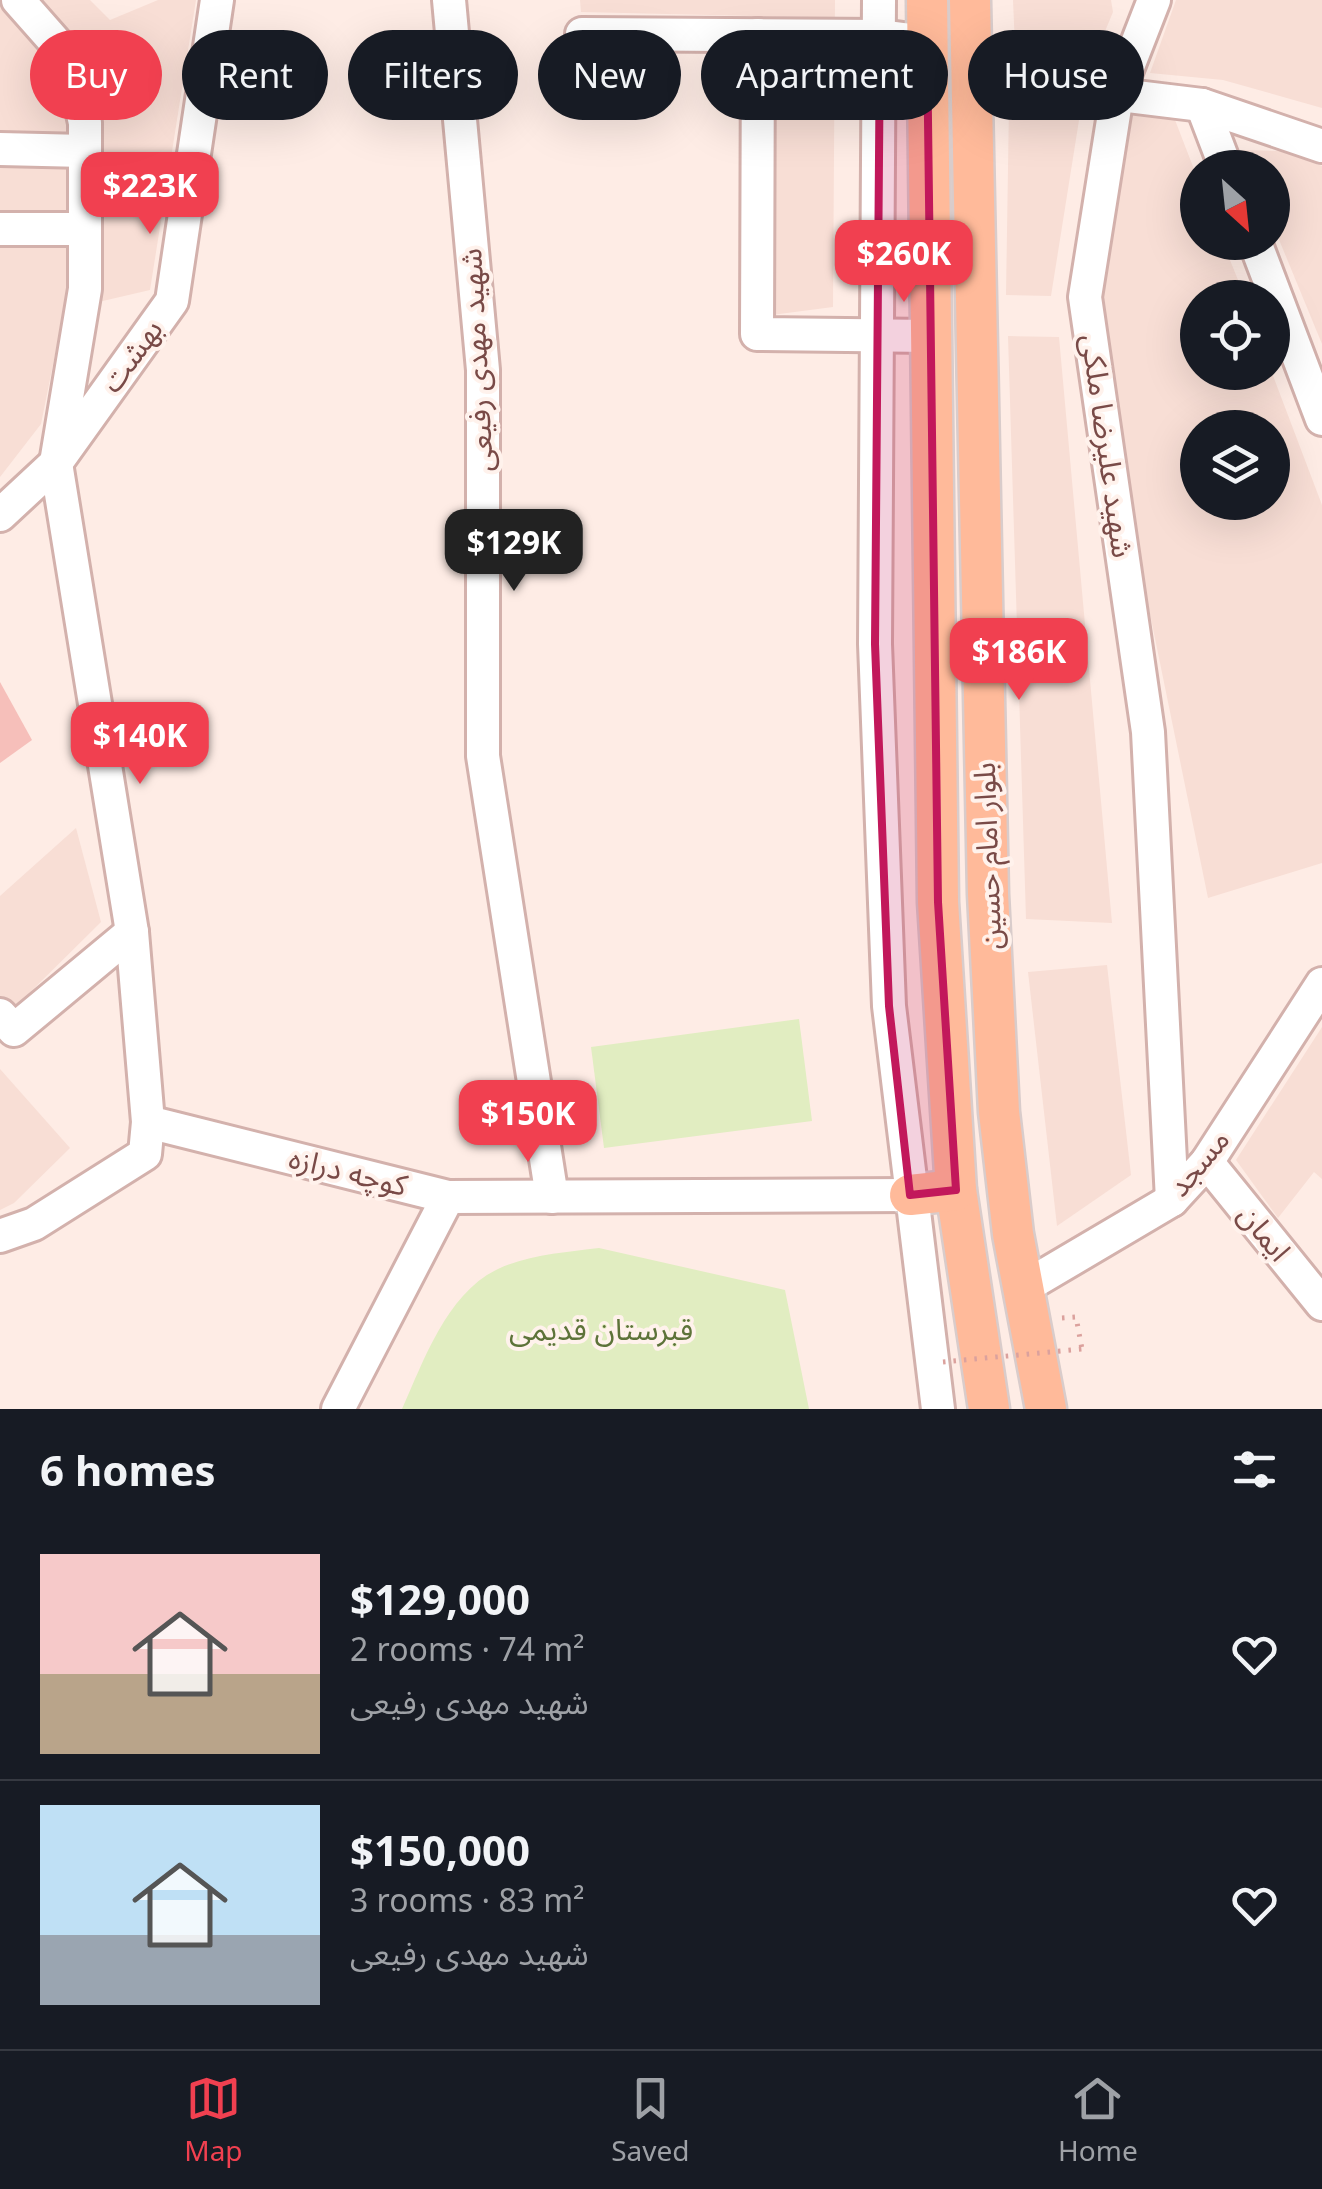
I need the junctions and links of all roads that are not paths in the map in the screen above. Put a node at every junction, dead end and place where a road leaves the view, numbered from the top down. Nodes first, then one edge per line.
1 (18, 0) edge
2 (217, 0) edge
3 (449, 0) edge
4 (879, 0) edge
5 (926, 0) edge
6 (970, 0) edge
7 (1154, 0) edge
8 (880, 30) edge
9 (927, 30) edge
10 (970, 30) edge
11 (1142, 30) edge
12 (1144, 99) edge
13 (1202, 105) junction
14 (758, 120) edge
15 (879, 120) edge
16 (928, 120) edge
17 (972, 120) edge
18 (1113, 120) edge
19 (1318, 132) edge
20 (0, 149) edge
21 (1219, 150) edge
22 (85, 151) junction
23 (0, 229) edge
24 (86, 229) junction
25 (1262, 260) edge
26 (931, 336) junction
27 (878, 337) junction
28 (1322, 419) edge
29 (56, 463) junction
30 (0, 515) edge
31 (132, 932) junction
32 (1322, 984) edge
33 (0, 1016) edge
34 (148, 1122) junction
35 (1207, 1162) junction
36 (956, 1190) junction
37 (910, 1194) junction
38 (552, 1196) junction
39 (448, 1197) junction
40 (1172, 1200) junction
41 (0, 1236) edge
42 (1023, 1288) junction
43 (1322, 1304) edge
44 (338, 1409) edge
45 (938, 1409) edge
46 (988, 1409) edge
47 (1046, 1409) edge

1 - 22 street
2 - 29 street, بهشت
3 - 38 street, شهید مهدی رفیعی
4 - 8 street
5 - 9 main road, بلوار امام حسین
6 - 10 main road, بلوار امام حسین
7 - 11 street, شهید علیرضا ملکی
12 - 13 street
13 - 19 street
13 - 21 street
14 - 27 street
15 - 27 street
16 - 26 main road, بلوار امام حسین
17 - 42 main road, بلوار امام حسین
18 - 40 street, شهید علیرضا ملکی
20 - 22 street
22 - 24 street
23 - 24 street
24 - 29 street
25 - 28 street
26 - 27 street
26 - 36 main road, بلوار امام حسین
27 - 37 street
29 - 30 street, بهشت
29 - 31 street
31 - 33 street
31 - 34 street
32 - 35 street, مسجد
34 - 39 street, کوچه درازه
34 - 41 street
35 - 40 street, مسجد
35 - 43 street, ایمان
36 - 37 main road
36 - 46 main road, بلوار امام حسین
37 - 38 street, کوچه درازه
37 - 45 street
38 - 39 street, کوچه درازه
39 - 44 street
40 - 42 street, مسجد
42 - 47 main road, بلوار امام حسین

